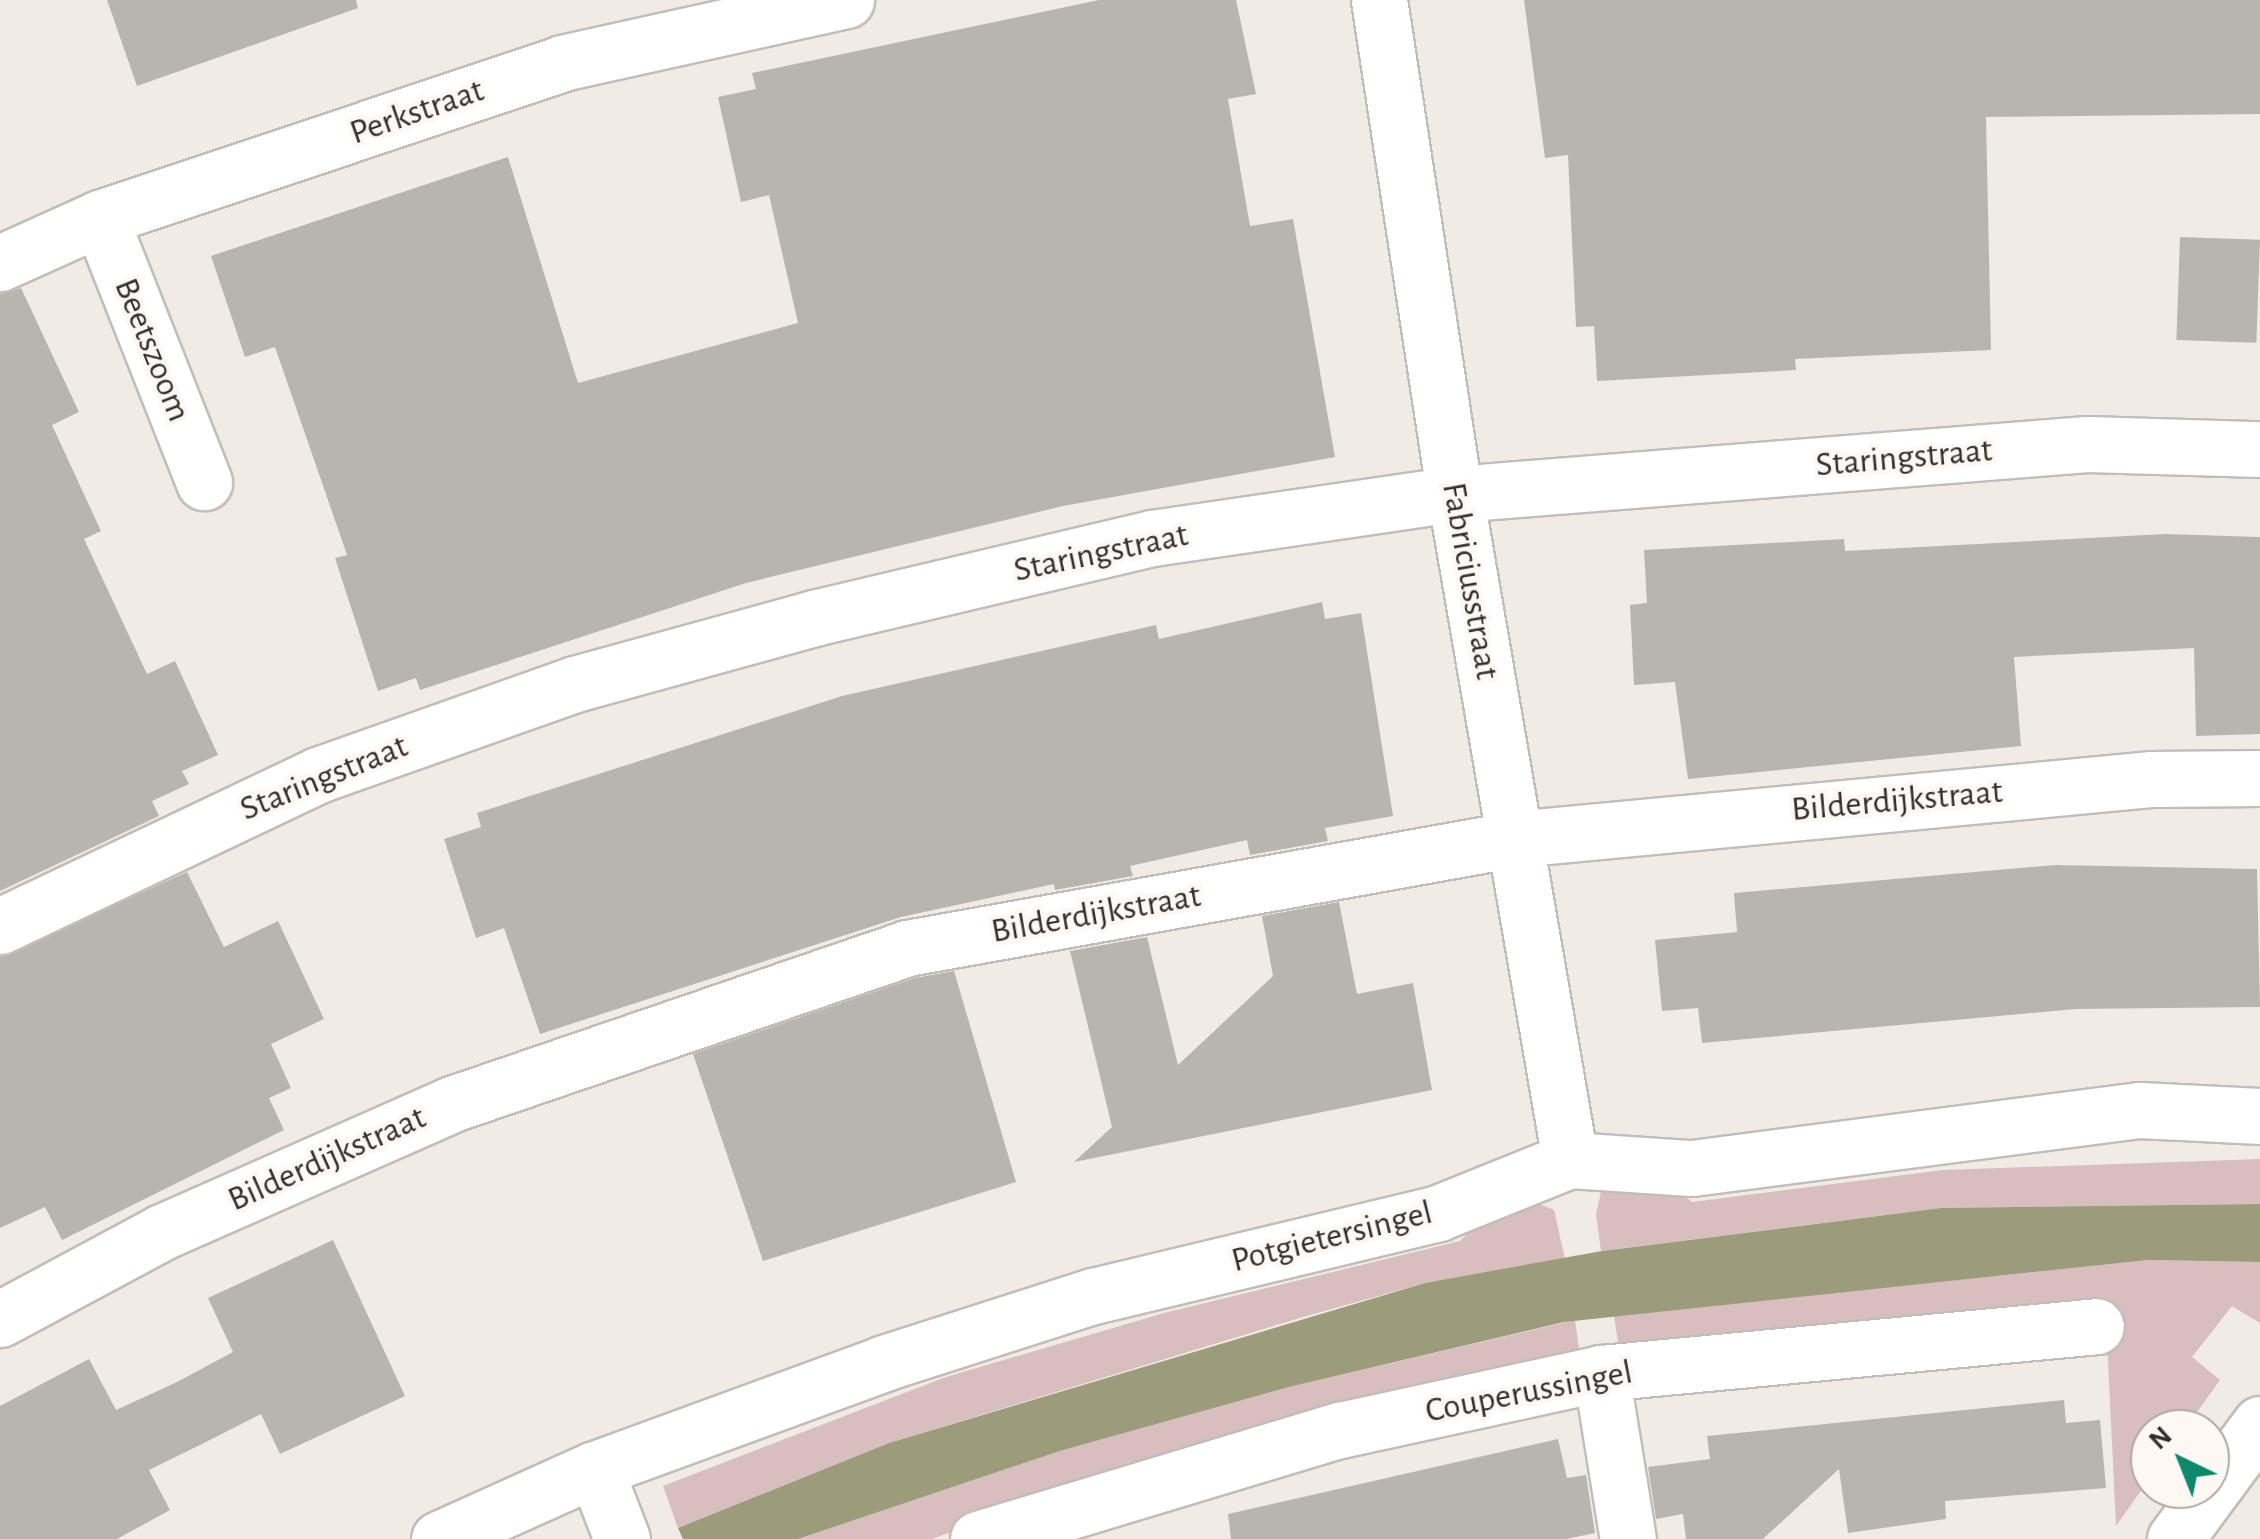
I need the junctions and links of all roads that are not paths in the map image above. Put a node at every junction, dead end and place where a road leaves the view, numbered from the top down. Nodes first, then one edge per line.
1 (846, 0) edge
2 (1378, 0) edge
3 (100, 218) junction
4 (0, 263) edge
5 (2260, 449) edge
6 (204, 482) dead end
7 (1455, 494) junction
8 (2260, 778) edge
9 (1515, 840) junction
10 (0, 926) edge
11 (2260, 1116) edge
12 (1570, 1160) junction
13 (0, 1319) edge
14 (2096, 1326) dead end
15 (1601, 1373) junction
16 (2260, 1424) edge
17 (595, 1469) junction
18 (439, 1539) edge
19 (622, 1539) edge
20 (978, 1539) edge
21 (1628, 1539) edge
22 (2174, 1539) edge

1 - 3 street, Perkstraat
2 - 7 street, Fabriciusstraat
3 - 4 street, Perkstraat
3 - 6 street, Beetszoom
5 - 7 street, Staringstraat
7 - 9 street, Fabriciusstraat
7 - 10 street, Staringstraat
8 - 9 street, Bilderdijkstraat
9 - 12 street, Fabriciusstraat
9 - 13 street, Bilderdijkstraat
11 - 12 street, Potgietersingel
12 - 17 street, Potgietersingel
14 - 15 street, Couperussingel
15 - 20 street, Couperussingel
15 - 21 street
16 - 22 street
17 - 18 street, Potgietersingel
17 - 19 street

